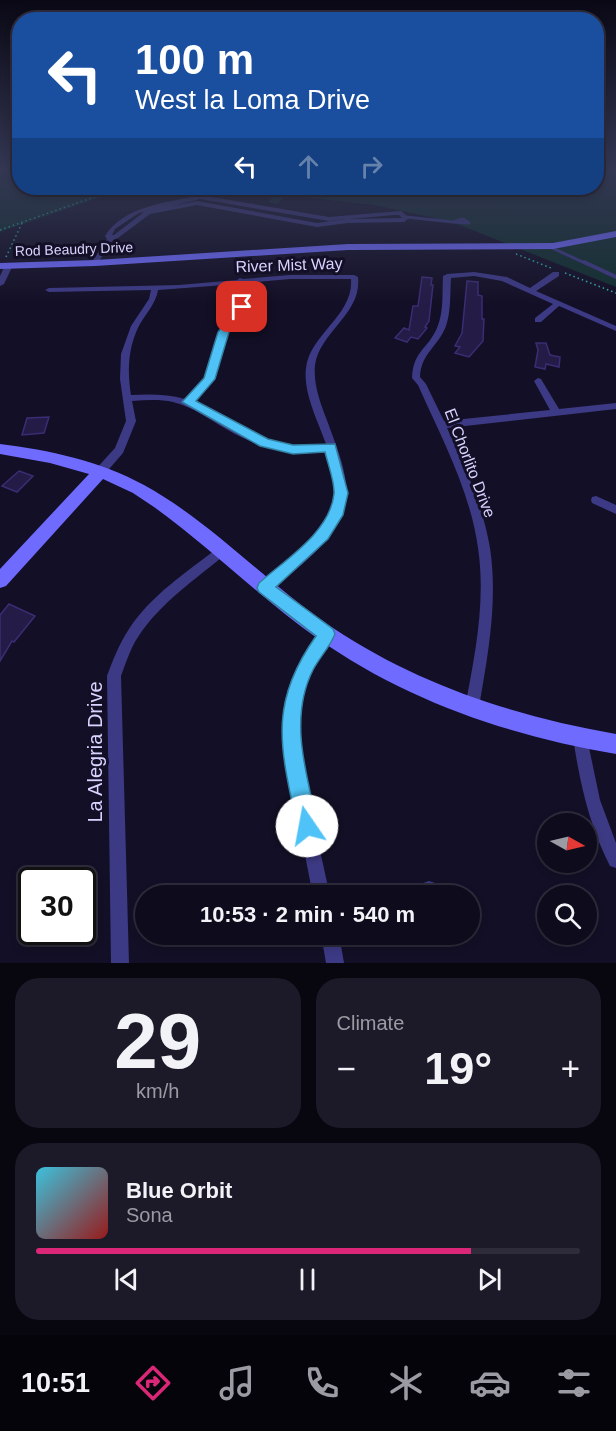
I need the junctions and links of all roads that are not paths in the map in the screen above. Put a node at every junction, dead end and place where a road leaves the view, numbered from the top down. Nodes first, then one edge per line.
1 (134, 214) edge
2 (146, 214) edge
3 (260, 214) edge
4 (296, 214) edge
5 (387, 214) edge
6 (397, 214) edge
7 (308, 216) junction
8 (406, 217) junction
9 (302, 222) junction
10 (453, 222) dead end
11 (616, 234) edge
12 (111, 238) junction
13 (549, 246) junction
14 (95, 263) junction
15 (4, 265) edge
16 (558, 272) road end
17 (616, 277) edge
18 (240, 280) junction
19 (0, 284) edge
20 (155, 288) junction
21 (49, 290) dead end
22 (532, 291) junction
23 (558, 303) junction
24 (538, 320) dead end
25 (616, 329) edge
26 (538, 381) dead end
27 (128, 399) junction
28 (188, 402) junction
29 (616, 406) edge
30 (557, 413) junction
31 (440, 425) junction
32 (331, 447) junction
33 (0, 449) edge
34 (99, 472) junction
35 (596, 500) dead end
36 (616, 510) edge
37 (222, 550) junction
38 (0, 581) edge
39 (265, 588) junction
40 (327, 634) junction
41 (472, 707) junction
42 (580, 738) junction
43 (616, 744) edge
44 (616, 860) edge
45 (320, 885) edge
46 (332, 945) edge
47 (120, 963) edge
48 (335, 963) edge

1 - 12 street
2 - 12 street
3 - 9 street
4 - 7 street
5 - 7 street
6 - 8 street
7 - 9 street
8 - 9 street
8 - 10 lane
11 - 13 street, Rod Beaudry Drive
12 - 14 street
13 - 14 street, Rod Beaudry Drive
13 - 17 lane
14 - 15 street, Rod Beaudry Drive
15 - 19 street
16 - 22 street
18 - 20 street, River Mist Way
18 - 28 street
18 - 32 street, River Mist Way
20 - 21 street, River Mist Way
20 - 27 street
22 - 23 street
22 - 31 street, El Chorlito Drive
23 - 24 street
23 - 25 street
26 - 30 street
27 - 28 street
27 - 34 street
28 - 32 street
29 - 30 street
30 - 31 street
31 - 41 street, El Chorlito Drive
32 - 39 street, River Mist Way
33 - 34 street
34 - 37 street
34 - 38 street
35 - 36 street
37 - 39 street
37 - 47 street, La Alegria Drive
39 - 40 street
40 - 41 street
40 - 45 street
41 - 42 street
42 - 43 street
42 - 44 street
46 - 48 street

